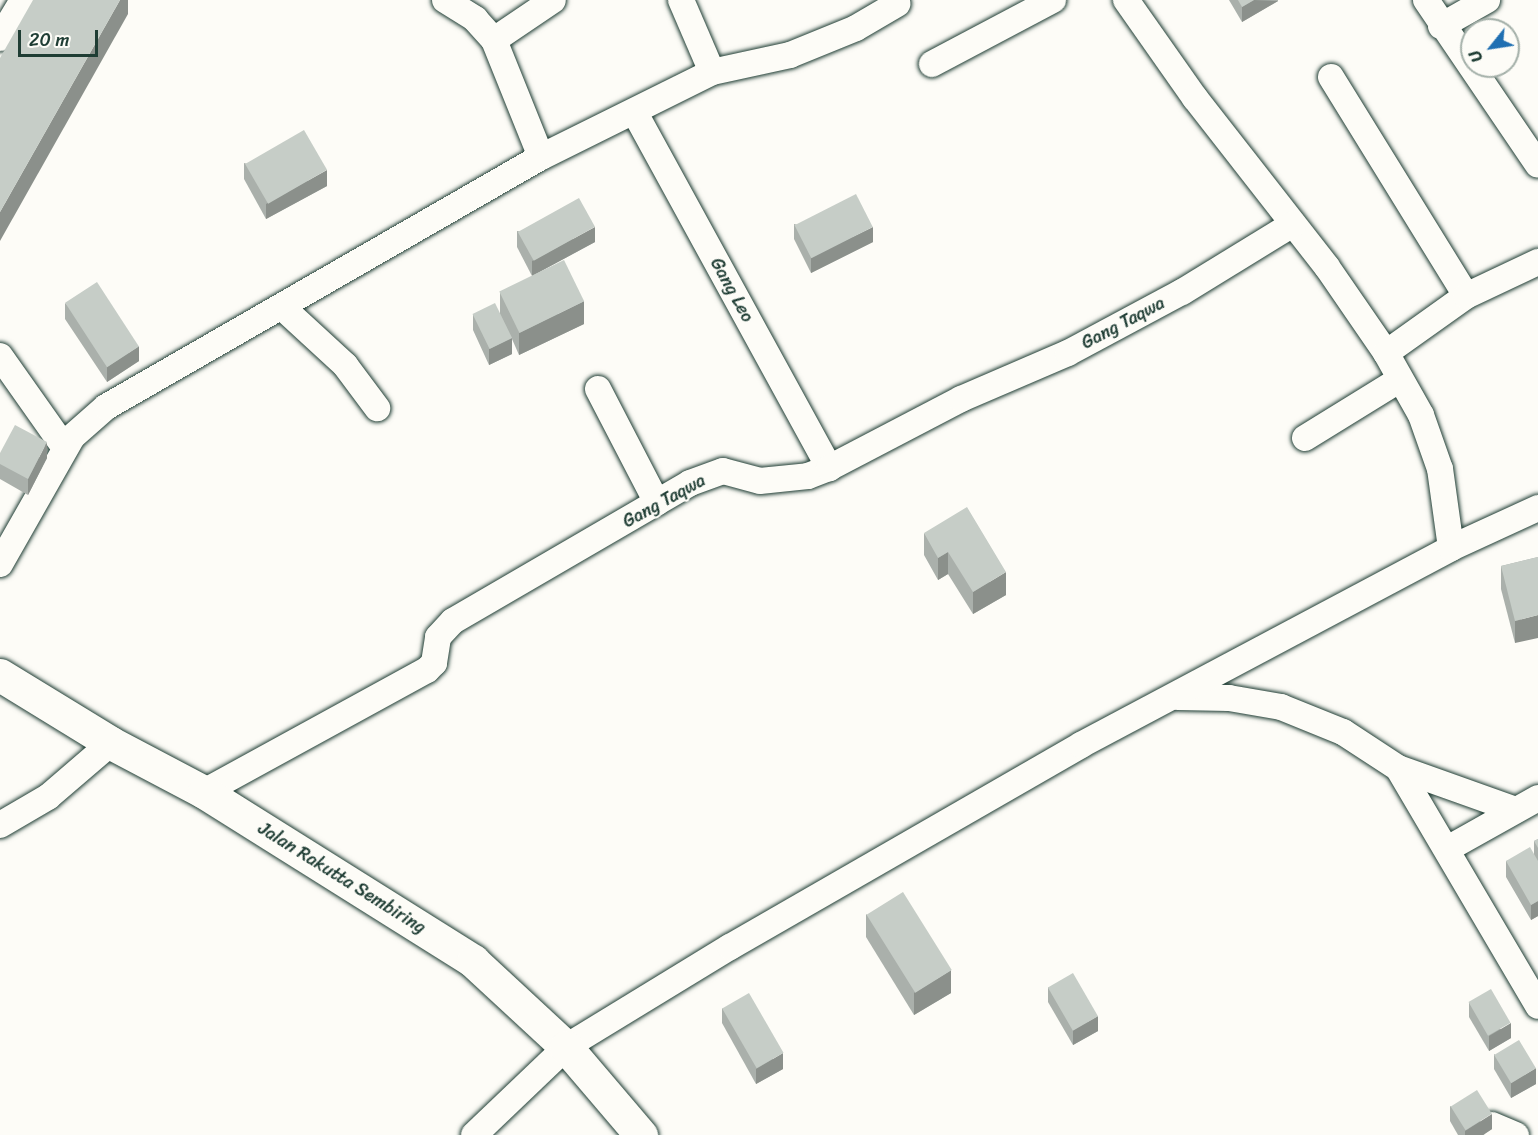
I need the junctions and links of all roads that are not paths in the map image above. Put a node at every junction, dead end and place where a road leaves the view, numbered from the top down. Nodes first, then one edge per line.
1 (23, 0) edge
2 (445, 0) edge
3 (553, 0) edge
4 (681, 0) edge
5 (1053, 0) edge
6 (1126, 0) edge
7 (1426, 0) edge
8 (1487, 0) edge
9 (897, 4) dead end
10 (1440, 26) junction
11 (0, 38) edge
12 (494, 40) junction
13 (932, 64) dead end
14 (712, 72) junction
15 (1331, 77) dead end
16 (635, 112) junction
17 (541, 157) junction
18 (1538, 165) edge
19 (1293, 224) junction
20 (1538, 262) edge
21 (1466, 296) junction
22 (282, 307) junction
23 (1386, 353) junction
24 (0, 356) edge
25 (1399, 380) junction
26 (598, 389) dead end
27 (377, 408) dead end
28 (1305, 438) dead end
29 (65, 448) junction
30 (829, 468) junction
31 (657, 503) junction
32 (1538, 508) edge
33 (1451, 548) junction
34 (0, 564) edge
35 (0, 675) edge
36 (1175, 697) junction
37 (111, 743) junction
38 (1398, 768) junction
39 (204, 792) junction
40 (1527, 804) edge
41 (0, 825) edge
42 (1449, 848) junction
43 (1538, 1006) edge
44 (567, 1047) junction
45 (1492, 1125) edge
46 (474, 1135) edge
47 (641, 1135) edge
48 (1516, 1135) edge

1 - 11 street
2 - 12 street
3 - 12 street
4 - 14 street
5 - 13 street
6 - 19 street
7 - 10 street
8 - 10 street
9 - 14 street
10 - 18 street
12 - 17 street
14 - 16 street
15 - 21 street
16 - 17 street
16 - 30 street, Gang Leo
17 - 22 street
19 - 23 street
19 - 30 street, Gang Taqwa
20 - 21 street
21 - 23 street
22 - 27 street
22 - 29 street
23 - 25 street
24 - 29 street
25 - 28 street
25 - 33 street
26 - 31 street
29 - 34 street
30 - 31 street, Gang Taqwa
31 - 39 street, Gang Taqwa
32 - 33 street
33 - 36 street
35 - 37 main road, Jalan Rakutta Sembiring
36 - 38 street
36 - 44 street
37 - 39 main road, Jalan Rakutta Sembiring
37 - 41 street
38 - 40 street
38 - 42 street
39 - 44 main road, Jalan Rakutta Sembiring
40 - 42 street
42 - 43 street
44 - 46 street
44 - 47 main road, Jalan Rakutta Sembiring
45 - 48 street

